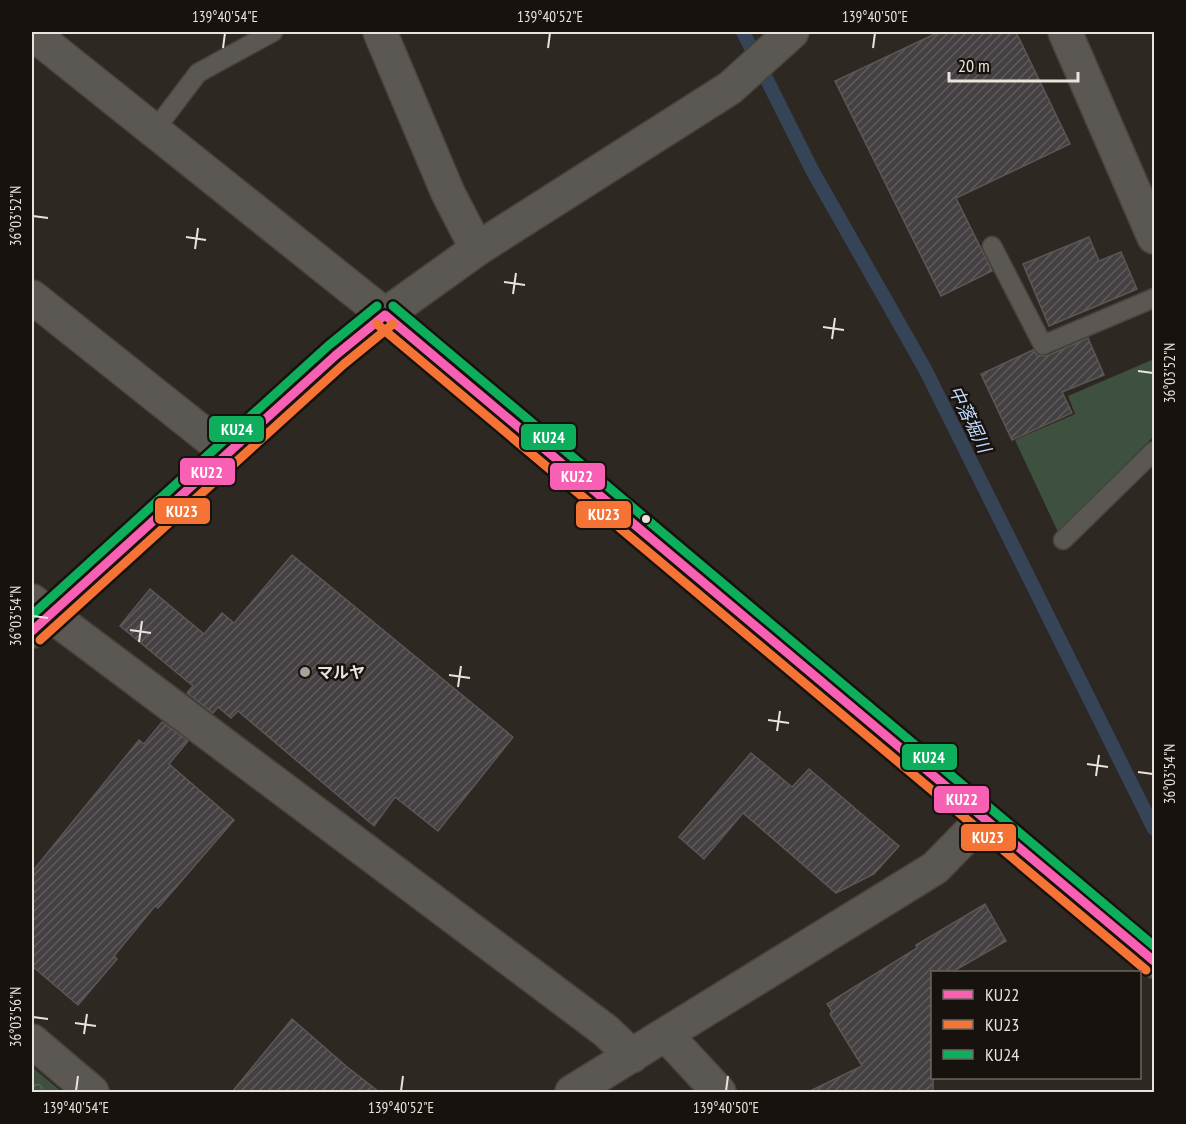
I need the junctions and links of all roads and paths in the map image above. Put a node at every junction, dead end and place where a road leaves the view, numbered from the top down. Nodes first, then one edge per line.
1 (273, 32) edge
2 (380, 32) edge
3 (1065, 32) edge
4 (32, 33) edge
5 (788, 35) edge
6 (154, 131) junction
7 (1155, 237) edge
8 (992, 246) dead end
9 (477, 249) junction
10 (32, 297) edge
11 (1155, 298) edge
12 (385, 315) junction
13 (1155, 451) edge
14 (228, 453) junction
15 (1063, 540) dead end
16 (38, 615) edge
17 (983, 819) junction
18 (1155, 961) edge
19 (666, 1035) junction
20 (32, 1041) edge
21 (632, 1056) junction
22 (92, 1092) edge
23 (572, 1092) edge
24 (719, 1092) edge

1 - 6 lane
2 - 9 street
3 - 7 street
4 - 6 street
5 - 9 street
6 - 12 street
8 - 11 lane
9 - 12 street
10 - 14 street
12 - 14 street
12 - 17 street
13 - 15 lane
14 - 16 street
16 - 21 street
17 - 18 street
17 - 19 street
19 - 21 street
19 - 24 street
20 - 22 street
21 - 23 street

